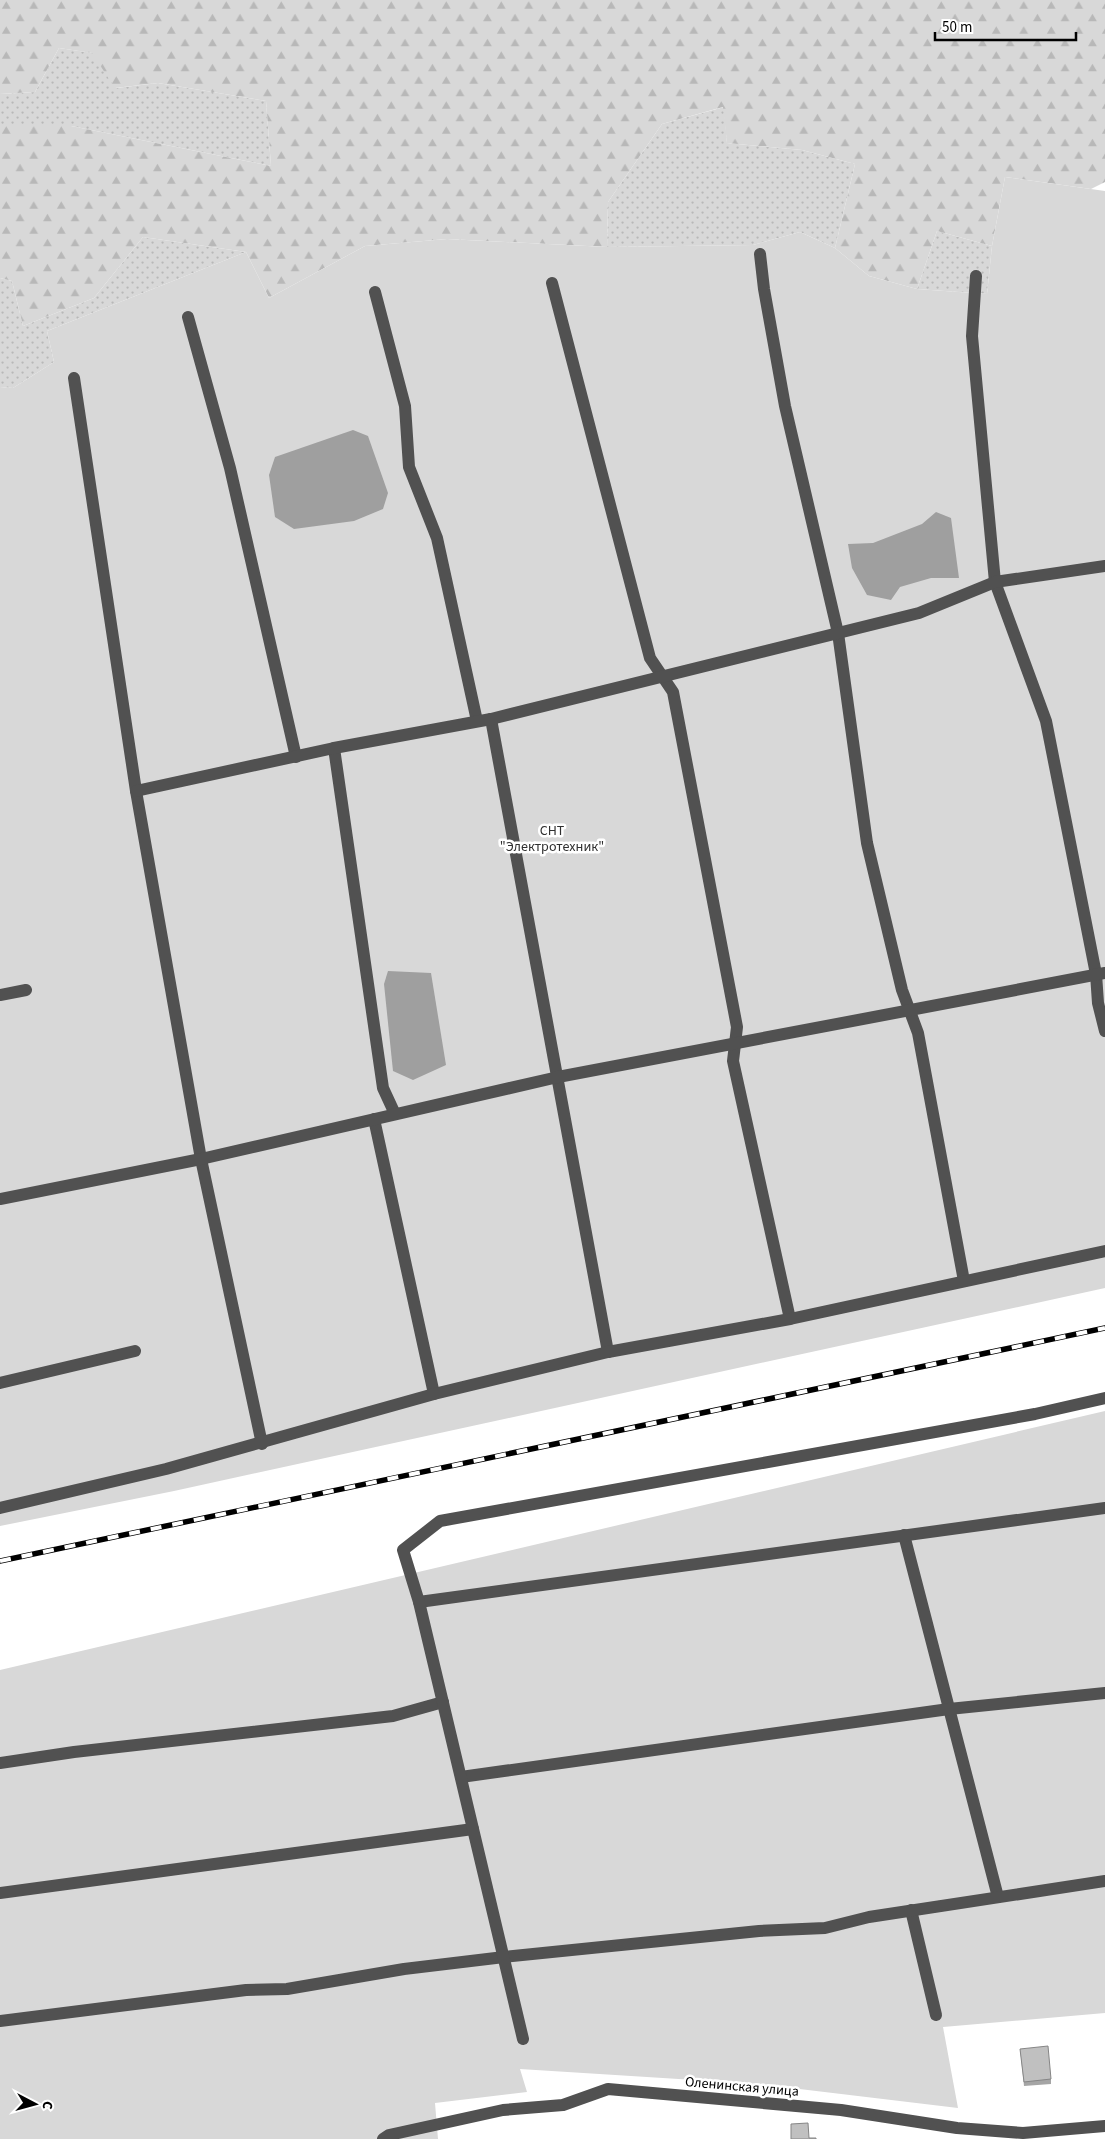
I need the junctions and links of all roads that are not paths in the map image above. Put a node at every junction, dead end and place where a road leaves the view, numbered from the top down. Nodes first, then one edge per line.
1 (760, 254) dead end
2 (976, 276) dead end
3 (552, 283) dead end
4 (375, 292) dead end
5 (188, 317) dead end
6 (74, 378) dead end
7 (1105, 566) edge
8 (995, 582) junction
9 (838, 633) junction
10 (662, 676) junction
11 (491, 719) junction
12 (477, 721) junction
13 (334, 748) junction
14 (296, 757) junction
15 (136, 791) junction
16 (1100, 974) edge
17 (26, 990) dead end
18 (0, 995) edge
19 (909, 1010) junction
20 (1105, 1031) edge
21 (734, 1044) junction
22 (558, 1077) junction
23 (396, 1114) junction
24 (374, 1119) junction
25 (201, 1158) junction
26 (0, 1199) edge
27 (1105, 1251) edge
28 (964, 1281) junction
29 (790, 1319) junction
30 (135, 1351) dead end
31 (608, 1352) junction
32 (0, 1383) edge
33 (434, 1394) junction
34 (1105, 1398) edge
35 (262, 1444) junction
36 (0, 1508) edge
37 (1105, 1508) edge
38 (904, 1535) junction
39 (419, 1602) junction
40 (1105, 1693) edge
41 (443, 1702) junction
42 (949, 1709) junction
43 (0, 1763) edge
44 (461, 1777) junction
45 (473, 1829) junction
46 (1105, 1881) edge
47 (0, 1893) edge
48 (998, 1897) junction
49 (911, 1910) junction
50 (504, 1957) junction
51 (936, 2015) dead end
52 (0, 2021) edge
53 (523, 2039) dead end
54 (1105, 2126) edge
55 (382, 2139) edge

1 - 9 street
2 - 8 street
3 - 10 street
4 - 12 street
5 - 14 street
6 - 15 street
7 - 8 street
8 - 9 street
8 - 16 street
9 - 10 street
9 - 19 street
10 - 11 street
10 - 21 street
11 - 12 street
11 - 22 street
12 - 13 street
13 - 14 street
13 - 23 street
14 - 15 street
15 - 25 street
16 - 19 street
16 - 20 street
17 - 18 street
19 - 21 street
19 - 28 street
21 - 22 street
21 - 29 street
22 - 23 street
22 - 31 street
23 - 24 street
24 - 25 street
24 - 33 street
25 - 26 street
25 - 35 street
27 - 28 street
28 - 29 street
29 - 31 street
30 - 32 street
31 - 33 street
33 - 35 street
34 - 39 street
35 - 36 street
37 - 38 street
38 - 39 street
38 - 42 street
39 - 41 street
40 - 42 street
41 - 43 street
41 - 44 street
42 - 44 street
42 - 48 street
44 - 45 street
45 - 47 street
45 - 50 street
46 - 48 street
48 - 49 street
49 - 50 street
49 - 51 street
50 - 52 street
50 - 53 street
54 - 55 street, Оленинская улица

